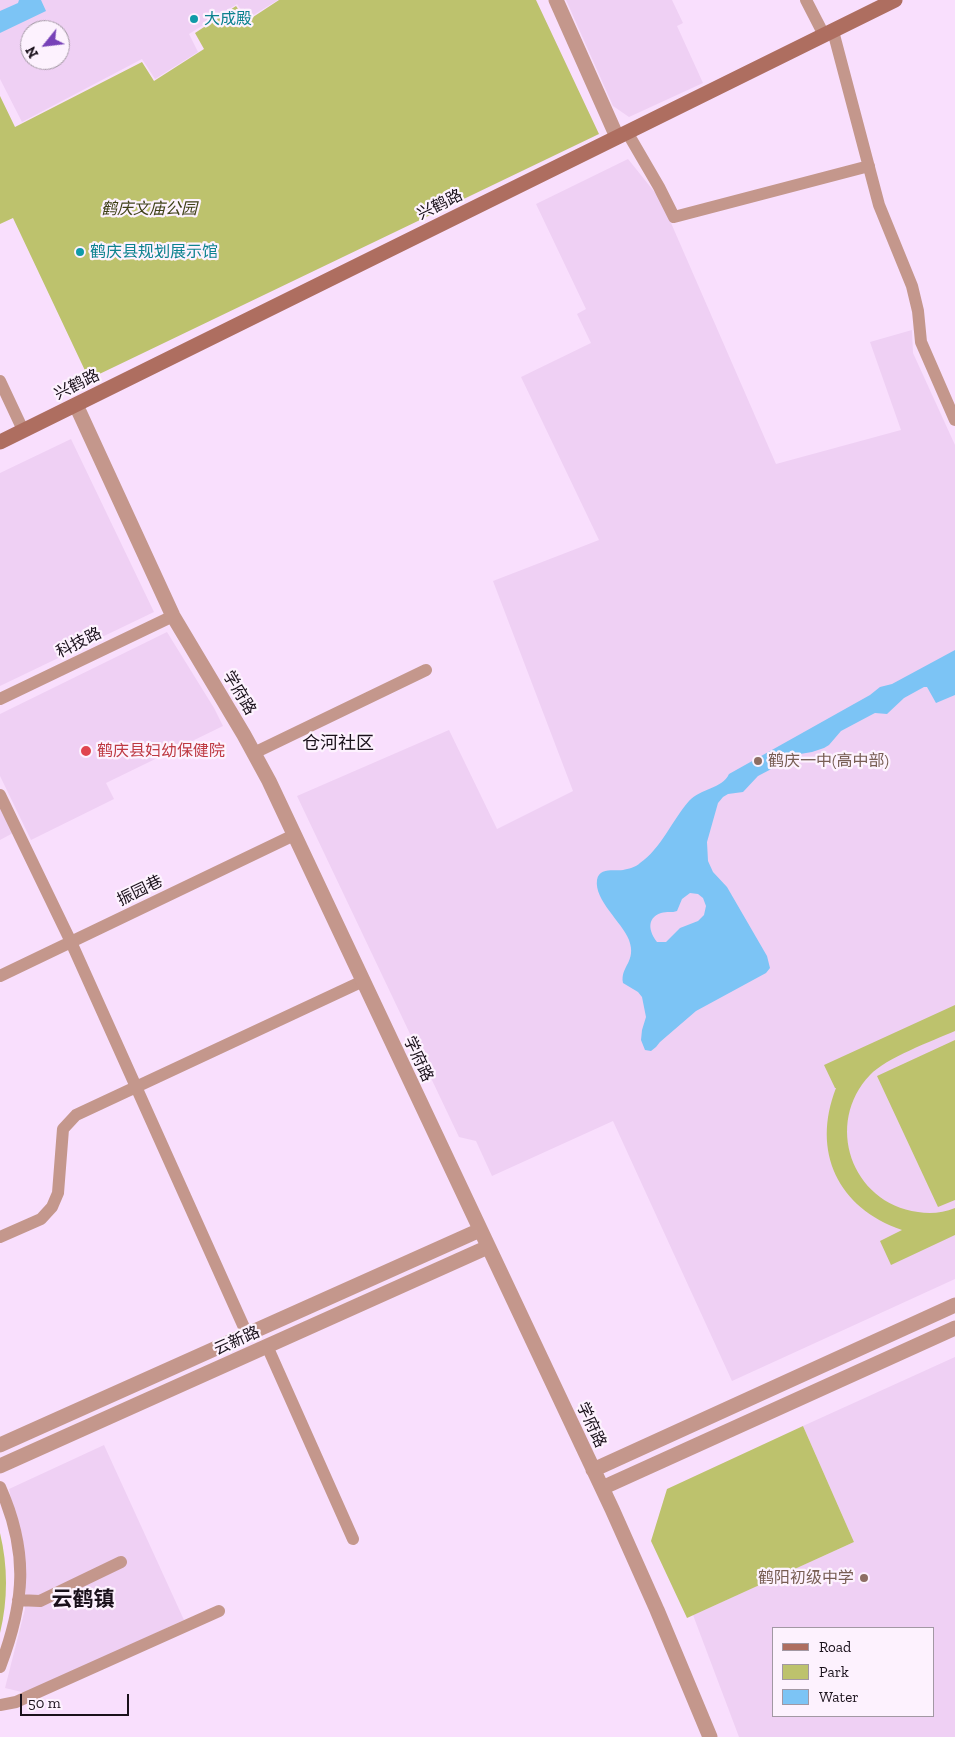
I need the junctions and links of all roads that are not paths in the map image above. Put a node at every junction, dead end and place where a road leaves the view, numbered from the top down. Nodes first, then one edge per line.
1 (556, 0) edge
2 (806, 0) edge
3 (895, 0) edge
4 (829, 33) junction
5 (622, 134) junction
6 (869, 166) junction
7 (0, 381) edge
8 (76, 405) junction
9 (955, 420) edge
10 (23, 430) junction
11 (0, 442) edge
12 (173, 616) junction
13 (426, 670) dead end
14 (0, 699) edge
15 (254, 753) junction
16 (0, 795) edge
17 (294, 834) junction
18 (71, 942) junction
19 (0, 976) edge
20 (363, 982) junction
21 (136, 1086) junction
22 (480, 1230) junction
23 (0, 1237) edge
24 (488, 1247) junction
25 (955, 1305) edge
26 (955, 1328) edge
27 (247, 1334) junction
28 (267, 1346) junction
29 (0, 1445) edge
30 (0, 1466) edge
31 (594, 1470) junction
32 (0, 1487) edge
33 (602, 1488) junction
34 (353, 1539) dead end
35 (121, 1562) dead end
36 (18, 1600) junction
37 (219, 1611) dead end
38 (0, 1667) edge
39 (0, 1705) edge
40 (710, 1737) edge

1 - 5 street
2 - 4 street
3 - 4 main road, 兴鹤路
4 - 5 main road, 兴鹤路
4 - 6 street
5 - 6 street
5 - 8 main road, 兴鹤路
6 - 9 street
7 - 10 street
8 - 10 main road, 兴鹤路
8 - 12 street, 学府路
10 - 11 main road, 兴鹤路
12 - 14 street, 科技路
12 - 15 street, 学府路
13 - 15 street
15 - 17 street, 学府路
16 - 18 street
17 - 18 street, 振园巷
17 - 20 street, 学府路
18 - 19 street, 振园巷
18 - 21 street
20 - 21 street
20 - 22 street, 学府路
21 - 23 street
21 - 27 street
22 - 24 street, 学府路
22 - 27 street, 云新路
24 - 28 street, 云新路
24 - 31 street, 学府路
25 - 31 street
26 - 33 street
27 - 29 street, 云新路
28 - 30 street, 云新路
28 - 34 street
31 - 33 street, 学府路
32 - 36 street
33 - 40 street, 学府路
35 - 36 street
36 - 38 street
37 - 39 street

